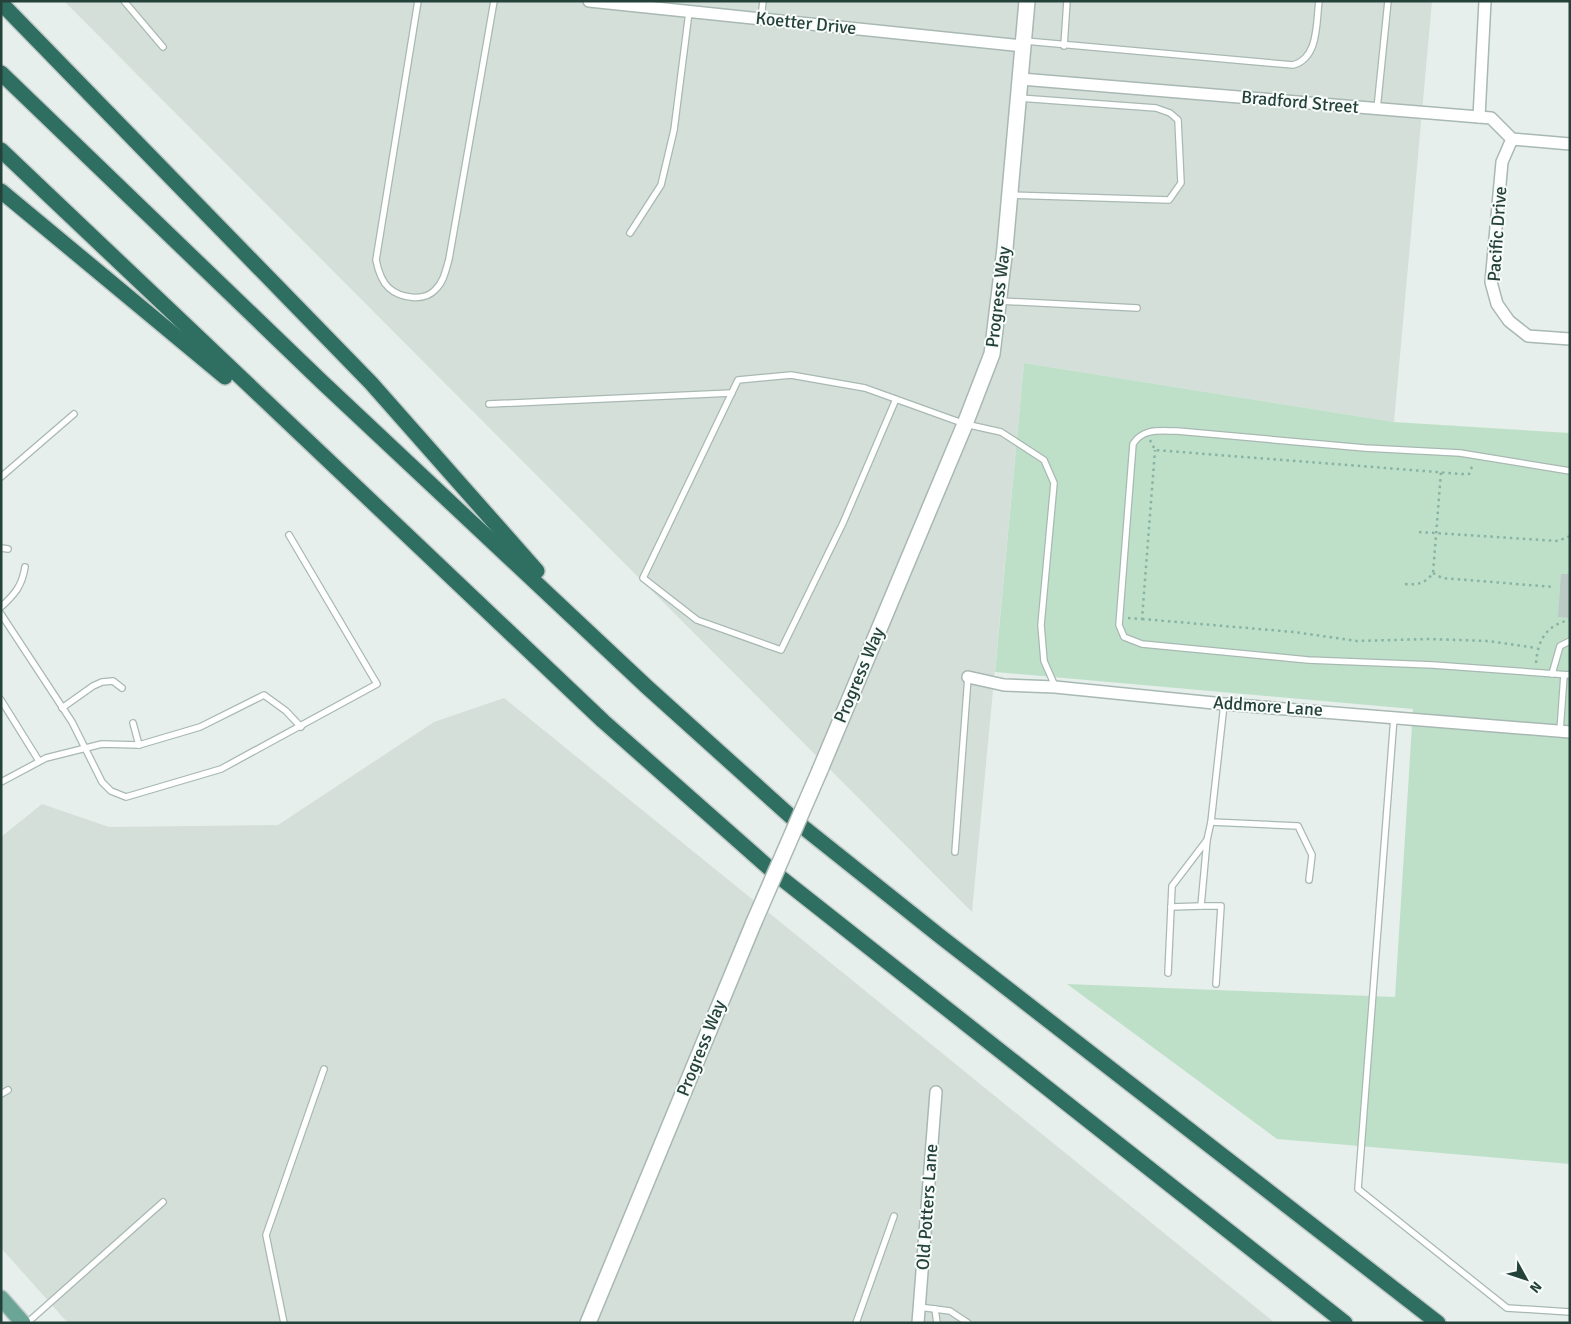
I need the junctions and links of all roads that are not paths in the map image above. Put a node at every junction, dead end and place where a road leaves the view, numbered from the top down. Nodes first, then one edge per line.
1 (124, 1) edge
2 (418, 1) edge
3 (494, 1) edge
4 (589, 1) edge
5 (763, 1) edge
6 (1027, 1) edge
7 (1067, 1) edge
8 (1319, 1) edge
9 (1388, 1) edge
10 (1485, 1) edge
11 (1, 3) edge
12 (689, 12) junction
13 (761, 19) junction
14 (1022, 43) junction
15 (1064, 46) junction
16 (163, 47) dead end
17 (1, 73) edge
18 (1021, 79) junction
19 (1019, 98) junction
20 (1377, 109) junction
21 (1478, 117) junction
22 (1512, 139) junction
23 (1570, 144) edge
24 (1, 150) edge
25 (1, 191) edge
26 (1010, 195) junction
27 (630, 232) dead end
28 (998, 300) junction
29 (1137, 308) dead end
30 (1570, 339) edge
31 (732, 393) junction
32 (896, 399) junction
33 (489, 404) dead end
34 (74, 414) dead end
35 (965, 424) junction
36 (337, 471) junction
37 (1570, 471) edge
38 (1, 477) edge
39 (289, 535) dead end
40 (1, 548) edge
41 (8, 549) dead end
42 (25, 567) dead end
43 (1, 607) edge
44 (1, 614) edge
45 (1570, 640) edge
46 (606, 648) junction
47 (1552, 674) junction
48 (1567, 675) edge
49 (968, 677) joint
50 (1055, 687) junction
51 (122, 688) dead end
52 (1, 700) edge
53 (1224, 704) junction
54 (62, 708) junction
55 (1394, 717) junction
56 (133, 723) dead end
57 (302, 727) junction
58 (1565, 731) edge
59 (139, 745) junction
60 (86, 748) junction
61 (38, 761) junction
62 (1, 782) edge
63 (1211, 822) junction
64 (1206, 840) junction
65 (955, 852) dead end
66 (1309, 880) dead end
67 (1201, 906) junction
68 (1172, 907) junction
69 (1168, 973) dead end
70 (1216, 984) dead end
71 (324, 1069) dead end
72 (8, 1090) dead end
73 (936, 1092) dead end
74 (1, 1094) edge
75 (163, 1202) dead end
76 (894, 1216) dead end
77 (1, 1298) edge
78 (919, 1307) junction
79 (935, 1309) junction
80 (1570, 1312) edge
81 (22, 1323) edge
82 (27, 1323) edge
83 (284, 1323) edge
84 (588, 1323) edge
85 (856, 1323) edge
86 (918, 1323) edge
87 (937, 1323) edge
88 (968, 1323) edge
89 (1345, 1323) edge
90 (1438, 1323) edge

1 - 16 lane
2 - 3 lane
4 - 12 street, Koetter Drive
5 - 13 lane
6 - 14 street, Progress Way
7 - 15 lane
8 - 15 lane
9 - 20 lane
10 - 21 street
11 - 46 highway
12 - 13 street, Koetter Drive
12 - 27 lane
13 - 14 street, Koetter Drive
14 - 15 lane
14 - 18 street, Progress Way
17 - 46 highway
18 - 19 street, Progress Way
18 - 20 street, Bradford Street
19 - 26 street, Progress Way
19 - 26 lane
20 - 21 street, Bradford Street
21 - 22 street, Bradford Street
22 - 23 street
22 - 30 street, Pacific Drive
24 - 36 highway
25 - 36 highway
26 - 28 street, Progress Way
28 - 29 lane
28 - 35 street, Progress Way
31 - 32 lane
31 - 32 lane
31 - 33 lane
32 - 35 lane
34 - 38 lane
35 - 50 lane
35 - 84 street, Progress Way, bridge
36 - 89 highway
37 - 47 lane
39 - 57 lane
40 - 41 lane
42 - 43 lane
44 - 54 lane
45 - 47 lane
46 - 90 highway
47 - 48 lane
48 - 58 lane
49 - 50 street, Addmore Lane
49 - 65 lane
50 - 53 street, Addmore Lane
51 - 54 lane
52 - 61 lane
53 - 55 street, Addmore Lane
53 - 63 lane
54 - 60 lane
55 - 58 street, Addmore Lane
55 - 80 lane
56 - 59 lane
57 - 59 lane
57 - 60 lane
59 - 60 lane
60 - 61 lane
61 - 62 lane
63 - 64 lane
63 - 66 lane
64 - 67 lane
64 - 68 lane
67 - 68 lane
67 - 70 lane
68 - 69 lane
71 - 83 lane
72 - 74 lane
73 - 78 street, Old Potters Lane
75 - 82 lane
76 - 85 lane
77 - 81 main road
78 - 79 lane
78 - 86 street, Old Potters Lane
79 - 87 lane
79 - 88 lane

